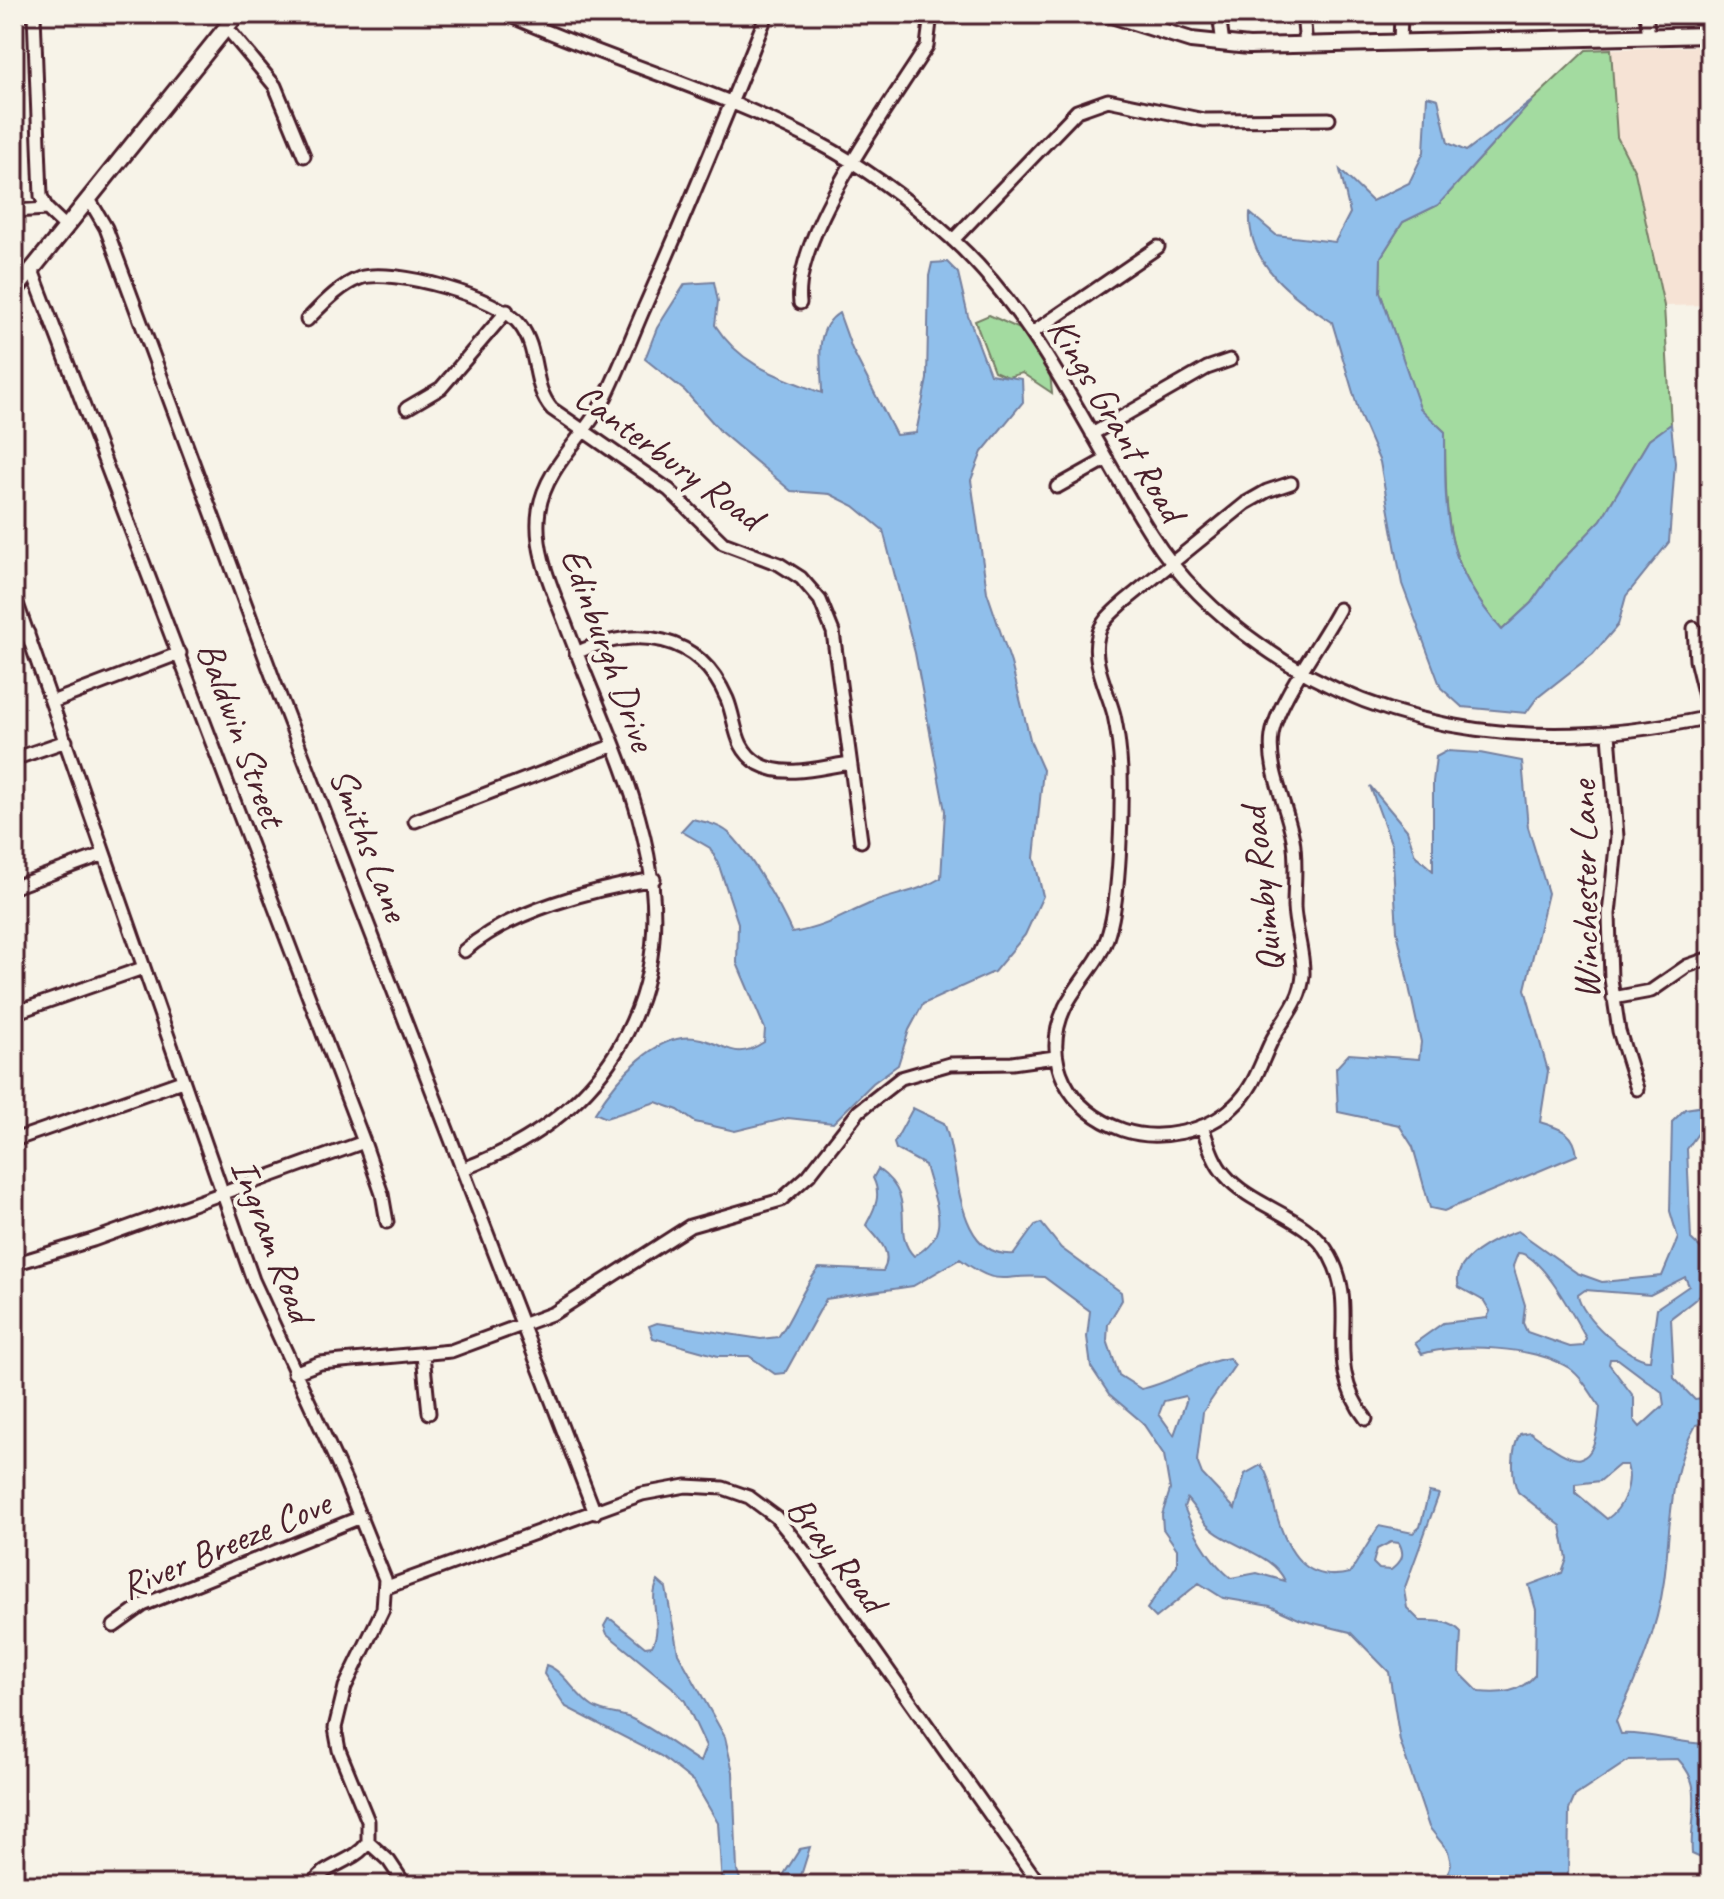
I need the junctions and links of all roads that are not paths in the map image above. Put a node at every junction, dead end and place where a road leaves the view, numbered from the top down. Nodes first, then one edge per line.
1 (34, 14) edge
2 (237, 14) edge
3 (506, 14) edge
4 (767, 14) edge
5 (931, 14) edge
6 (1108, 14) edge
7 (1219, 14) edge
8 (1303, 14) edge
9 (1401, 14) edge
10 (1646, 14) edge
11 (1130, 18) edge
12 (226, 27) junction
13 (1710, 35) edge
14 (1649, 36) junction
15 (1400, 43) junction
16 (1223, 44) junction
17 (1306, 45) junction
18 (731, 104) junction
19 (1329, 119) dead end
20 (304, 156) dead end
21 (854, 164) junction
22 (89, 199) junction
23 (47, 209) junction
24 (14, 211) edge
25 (66, 227) junction
26 (953, 240) junction
27 (1158, 247) dead end
28 (32, 270) junction
29 (14, 292) edge
30 (800, 303) dead end
31 (507, 311) junction
32 (307, 320) dead end
33 (1032, 333) junction
34 (1230, 360) dead end
35 (407, 408) dead end
36 (584, 433) junction
37 (1092, 434) junction
38 (1107, 459) junction
39 (1291, 483) dead end
40 (1057, 487) dead end
41 (1172, 563) junction
42 (14, 595) edge
43 (1339, 609) dead end
44 (1694, 628) dead end
45 (28, 633) junction
46 (14, 638) edge
47 (180, 653) junction
48 (576, 653) junction
49 (1302, 673) junction
50 (52, 702) junction
51 (1710, 717) edge
52 (1609, 734) junction
53 (66, 741) junction
54 (612, 746) junction
55 (14, 759) edge
56 (850, 763) junction
57 (415, 821) dead end
58 (861, 841) dead end
59 (104, 854) junction
60 (654, 879) junction
61 (14, 887) edge
62 (464, 951) dead end
63 (1710, 958) edge
64 (143, 968) junction
65 (1613, 998) junction
66 (14, 1013) edge
67 (1055, 1057) junction
68 (182, 1081) junction
69 (1637, 1089) dead end
70 (1202, 1126) junction
71 (14, 1140) edge
72 (364, 1142) junction
73 (463, 1169) junction
74 (222, 1195) junction
75 (387, 1222) dead end
76 (14, 1264) edge
77 (524, 1324) junction
78 (423, 1355) junction
79 (294, 1373) junction
80 (429, 1413) dead end
81 (1366, 1419) dead end
82 (595, 1513) junction
83 (361, 1517) junction
84 (387, 1587) junction
85 (114, 1626) dead end
86 (368, 1842) junction
87 (312, 1885) edge
88 (405, 1885) edge
89 (1040, 1885) edge

1 - 23 street
2 - 12 street
3 - 18 street, Kings Grant Road
4 - 18 street, Edinburgh Drive
5 - 21 street
6 - 11 street
7 - 16 street
8 - 17 street
9 - 15 street
10 - 14 street
11 - 16 street
12 - 20 street
12 - 22 street
13 - 14 street
14 - 15 street
15 - 17 street
16 - 17 street
18 - 21 street, Kings Grant Road
18 - 36 street, Edinburgh Drive
19 - 26 street
21 - 26 street, Kings Grant Road
21 - 30 street
22 - 25 street
22 - 73 street, Smiths Lane
23 - 24 street
23 - 25 street
25 - 28 street
26 - 33 street, Kings Grant Road
27 - 33 street
28 - 29 street
28 - 47 street, Baldwin Street
31 - 32 street
31 - 35 street
31 - 36 street, Canterbury Road
33 - 37 street, Kings Grant Road
34 - 37 street
36 - 48 street, Edinburgh Drive
36 - 56 street, Canterbury Road
37 - 38 street, Kings Grant Road
38 - 40 street
38 - 41 street, Kings Grant Road
39 - 41 street
41 - 49 street, Kings Grant Road
41 - 67 street
42 - 45 street, Ingram Road
43 - 49 street, Quimby Road
44 - 51 street
45 - 46 street
45 - 50 street, Ingram Road
47 - 50 street
47 - 72 street, Baldwin Street
48 - 54 street, Edinburgh Drive
48 - 56 street
49 - 52 street, Kings Grant Road
49 - 70 street, Quimby Road
50 - 53 street, Ingram Road
51 - 52 street, Kings Grant Road
52 - 65 street, Winchester Lane
53 - 55 street
53 - 59 street, Ingram Road
54 - 57 street
54 - 60 street, Edinburgh Drive
56 - 58 street, Canterbury Road
59 - 61 street
59 - 64 street, Ingram Road
60 - 62 street
60 - 73 street, Edinburgh Drive
63 - 65 street
64 - 66 street
64 - 68 street, Ingram Road
65 - 69 street, Winchester Lane
67 - 70 street, Quimby Road
67 - 77 street
68 - 71 street
68 - 74 street, Ingram Road
70 - 81 street
72 - 74 street
72 - 75 street, Baldwin Street
73 - 77 street, Smiths Lane
74 - 76 street
74 - 79 street, Ingram Road
77 - 78 street
77 - 82 street, Smiths Lane
78 - 79 street
78 - 80 street
79 - 83 street, Ingram Road
82 - 84 street, Bray Road
82 - 89 street, Bray Road
83 - 84 street, Ingram Road
83 - 85 street, River Breeze Cove
84 - 86 street
86 - 87 street
86 - 88 street

